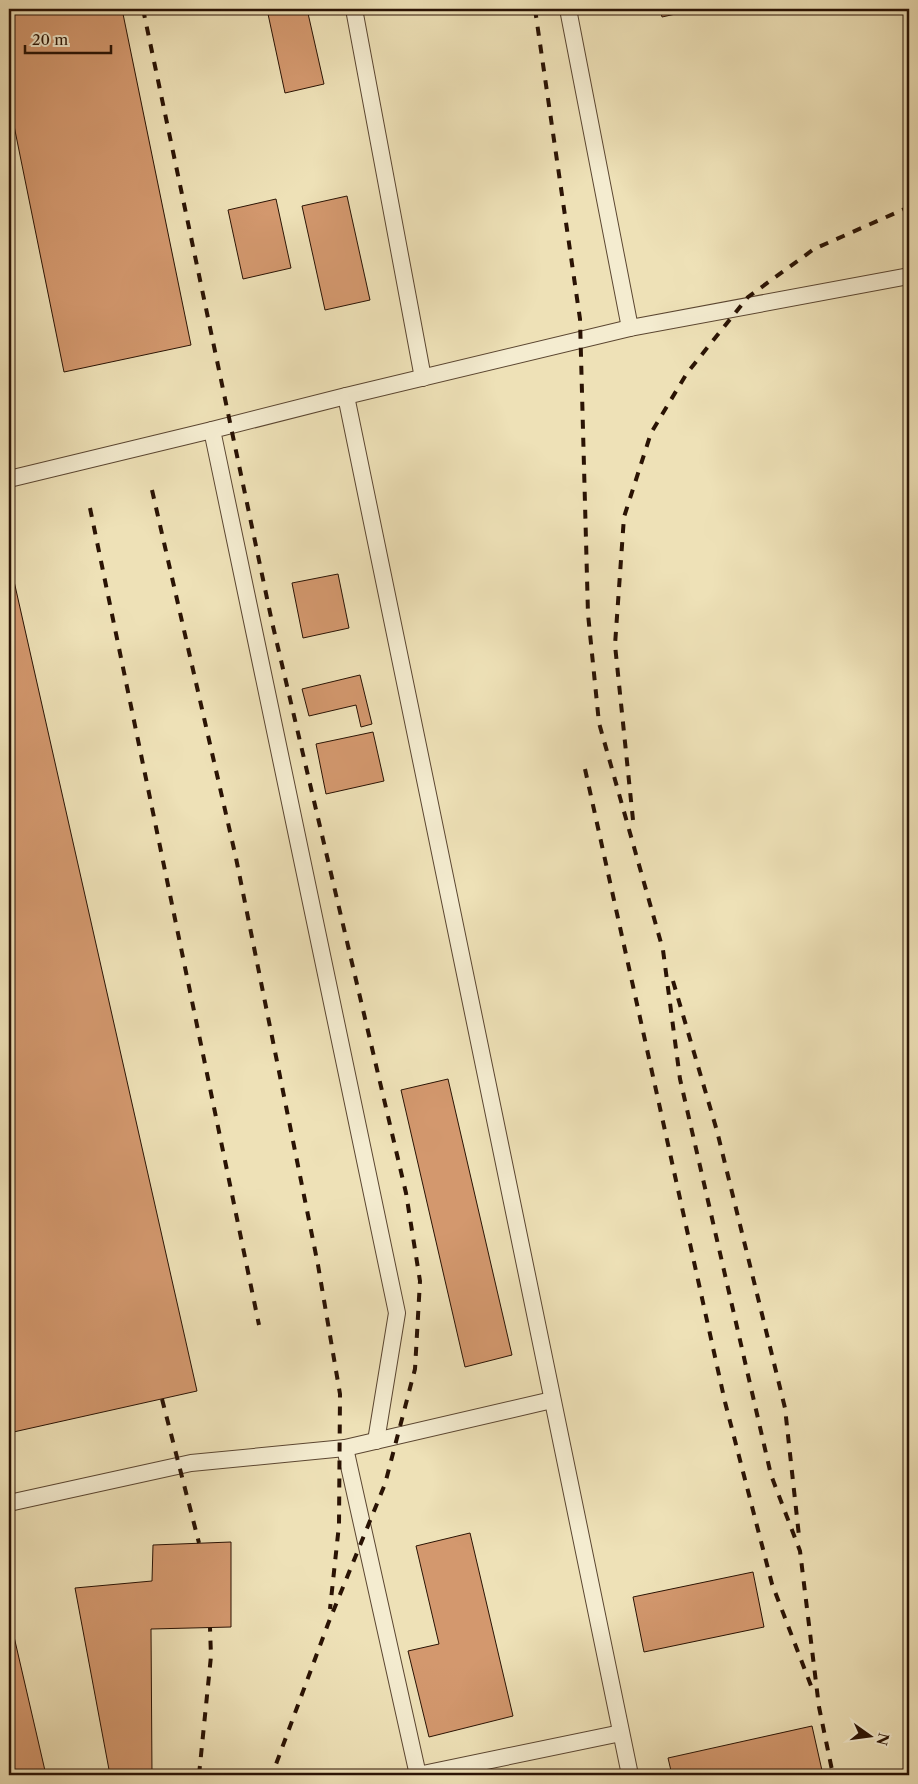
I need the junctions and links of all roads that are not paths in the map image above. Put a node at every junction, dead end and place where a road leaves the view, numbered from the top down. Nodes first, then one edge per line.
1 (354, 9) edge
2 (568, 9) edge
3 (909, 276) edge
4 (630, 328) junction
5 (423, 378) junction
6 (346, 396) junction
7 (212, 430) junction
8 (9, 479) edge
9 (552, 1400) junction
10 (376, 1441) junction
11 (345, 1448) junction
12 (9, 1503) edge
13 (621, 1733) junction
14 (418, 1775) edge
15 (630, 1775) edge

1 - 5 lane
2 - 4 lane
3 - 4 lane
4 - 5 lane
5 - 6 lane
6 - 7 lane
6 - 9 lane
7 - 8 lane
7 - 10 lane
9 - 10 lane
9 - 13 lane
10 - 11 lane
11 - 12 lane
11 - 14 lane
13 - 14 lane
13 - 15 lane

